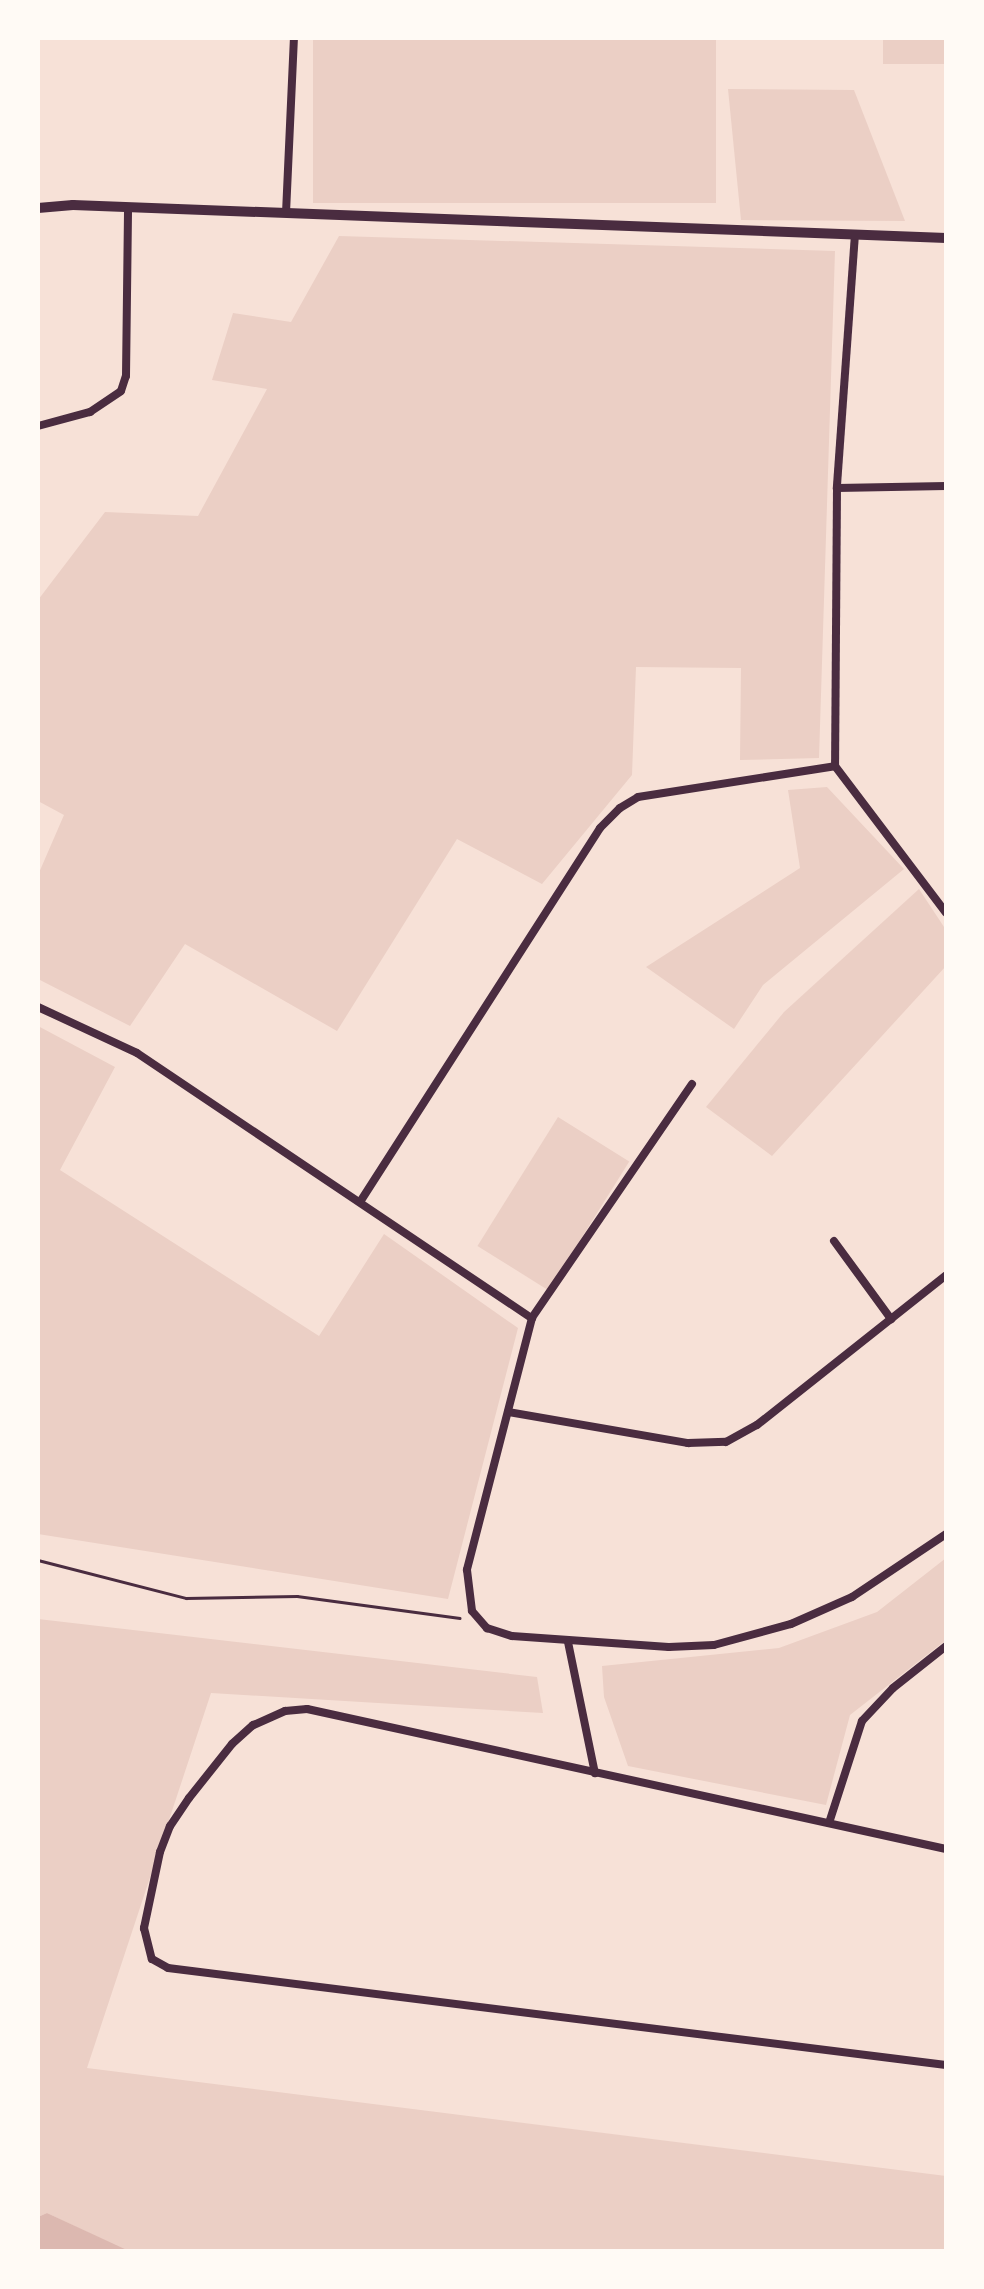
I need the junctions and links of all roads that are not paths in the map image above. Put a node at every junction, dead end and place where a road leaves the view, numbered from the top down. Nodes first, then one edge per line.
1 (294, 38) edge
2 (38, 208) edge
3 (128, 208) junction
4 (286, 212) junction
5 (855, 234) junction
6 (946, 238) edge
7 (38, 426) edge
8 (946, 486) edge
9 (837, 488) junction
10 (835, 766) junction
11 (946, 914) edge
12 (38, 1007) edge
13 (692, 1084) dead end
14 (360, 1202) junction
15 (834, 1241) dead end
16 (946, 1276) edge
17 (532, 1318) junction
18 (891, 1319) junction
19 (508, 1412) junction
20 (946, 1534) edge
21 (568, 1642) junction
22 (946, 1646) edge
23 (595, 1773) junction
24 (828, 1823) junction
25 (946, 1849) edge
26 (946, 2065) edge

1 - 4 street
2 - 3 street
3 - 4 street
3 - 7 street
4 - 5 street
5 - 6 street
5 - 9 street
8 - 9 street
9 - 10 street
10 - 11 street
10 - 14 street
12 - 14 street
13 - 17 street
14 - 17 street
15 - 18 street
16 - 18 street
17 - 19 street
18 - 19 street
19 - 21 street
20 - 21 street
21 - 23 street
22 - 24 street
23 - 24 street
23 - 26 street
24 - 25 street

